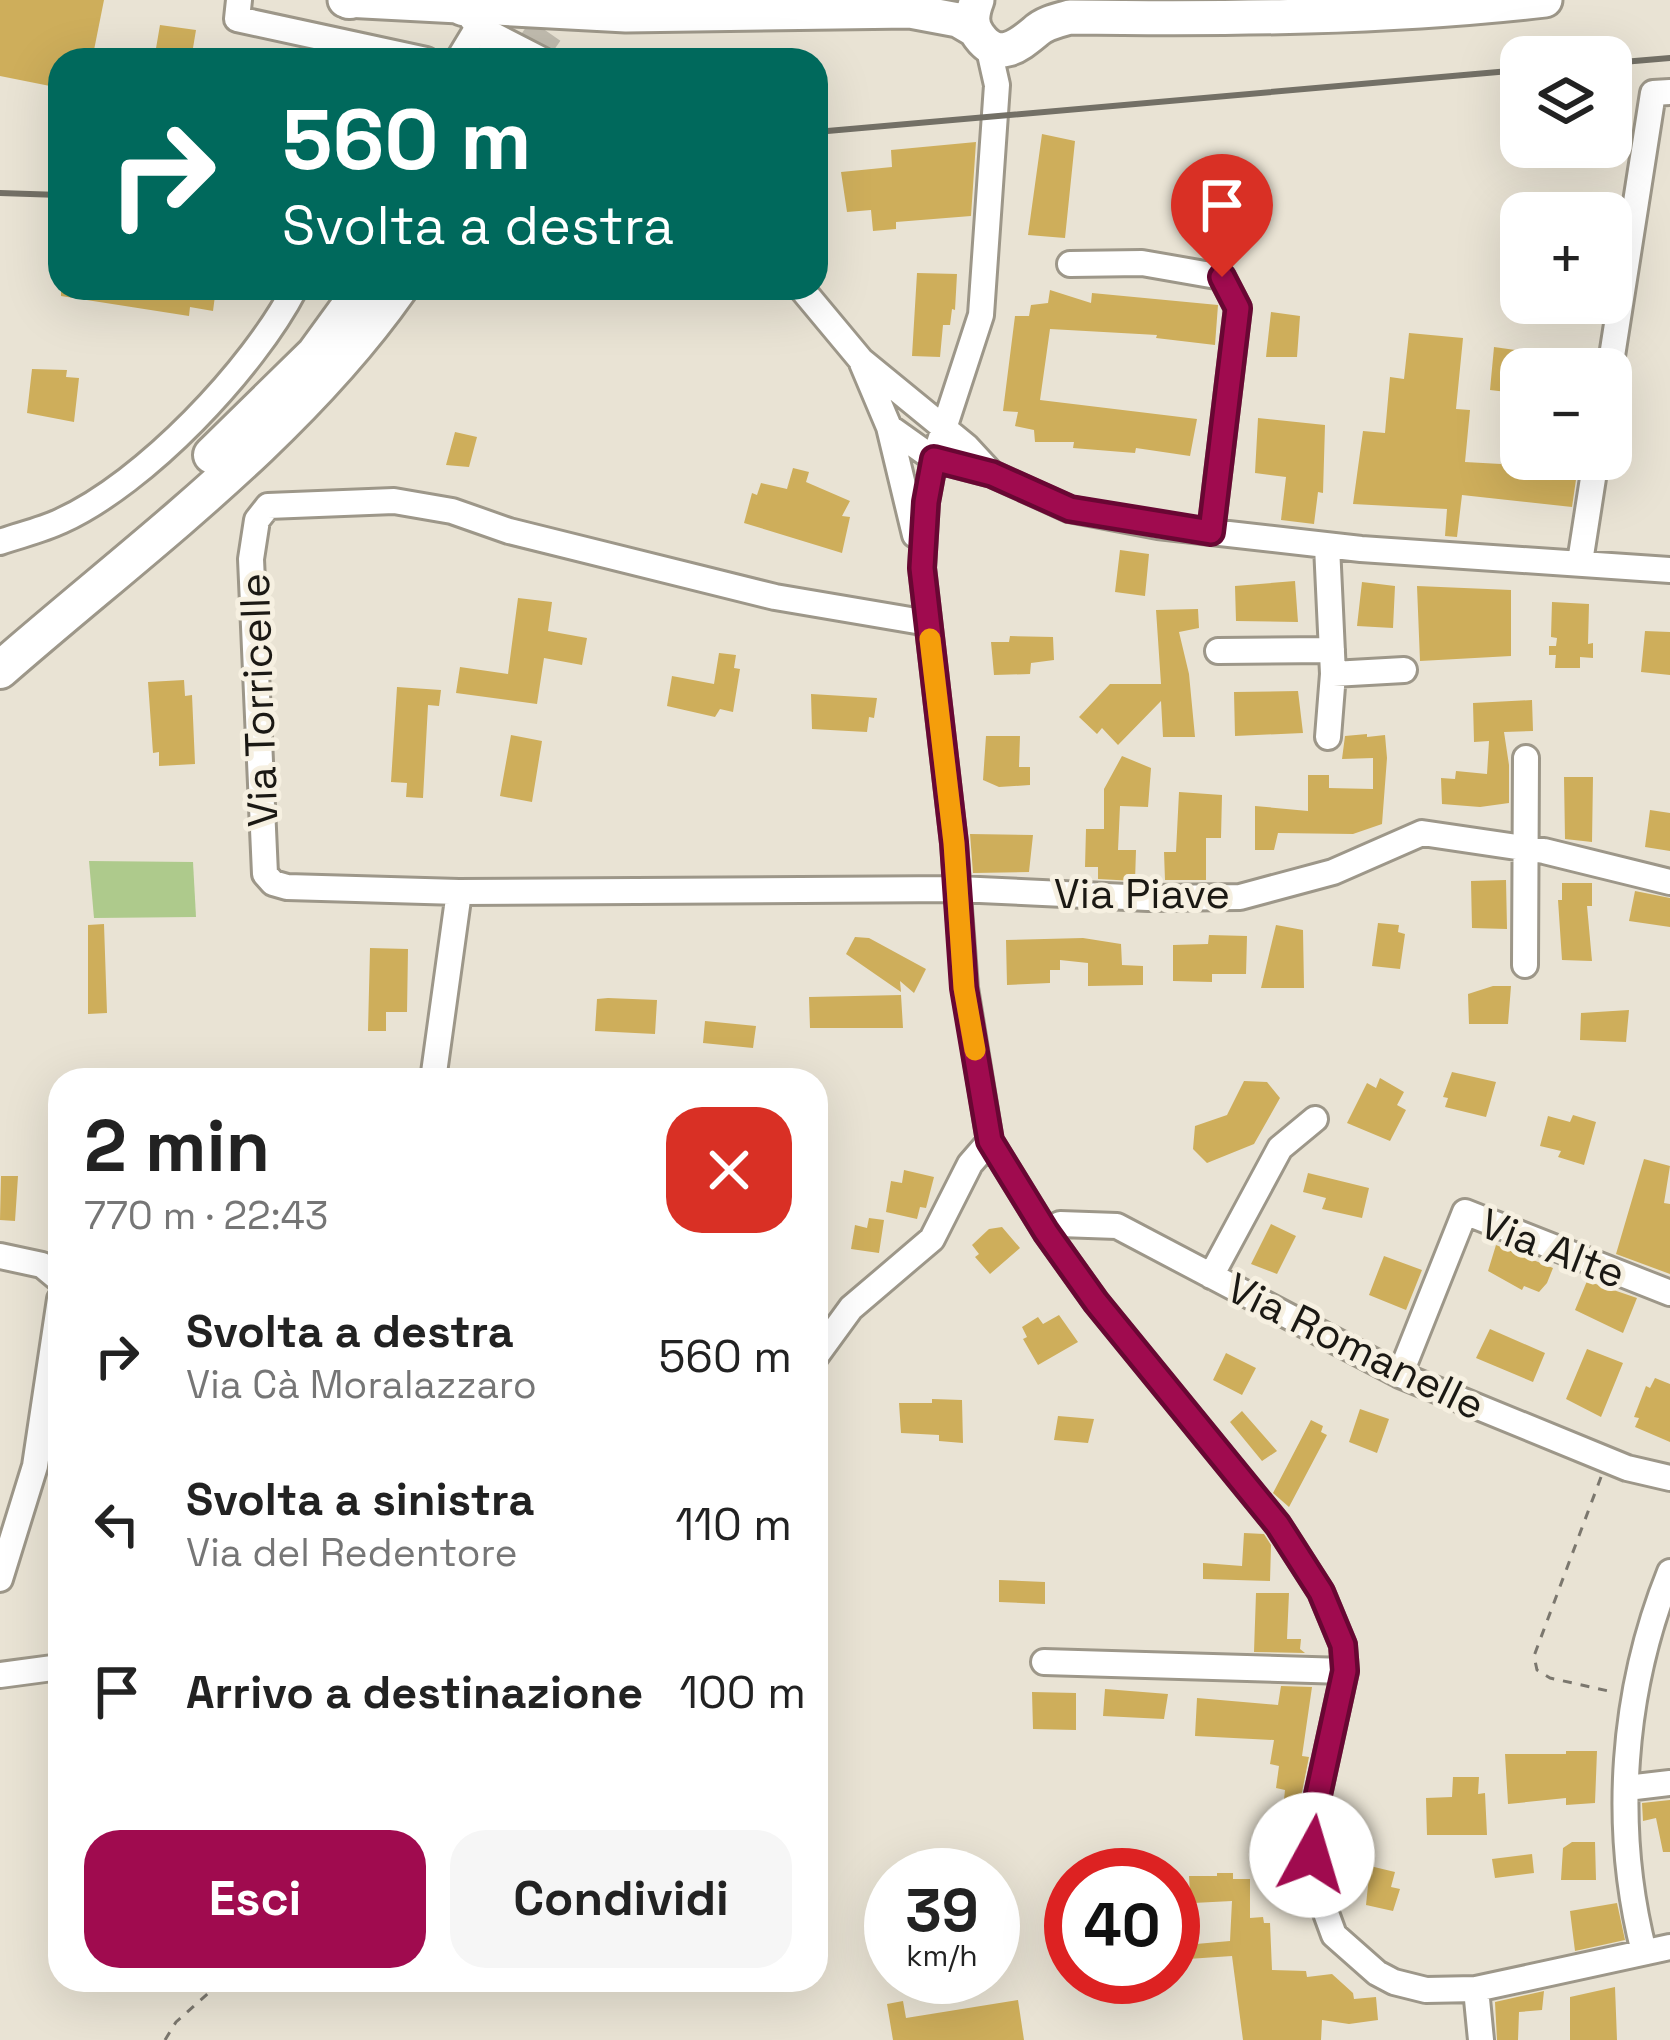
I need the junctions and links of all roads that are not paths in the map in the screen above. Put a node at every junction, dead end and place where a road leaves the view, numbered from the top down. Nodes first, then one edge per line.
1 (239, 0) edge
2 (348, 0) edge
3 (1261, 0) edge
4 (1545, 0) edge
5 (1316, 9) edge
6 (979, 19) edge
7 (1032, 19) edge
8 (1228, 19) junction
9 (479, 29) edge
10 (371, 48) edge
11 (518, 48) edge
12 (997, 85) junction
13 (1670, 92) edge
14 (1070, 264) dead end
15 (288, 300) edge
16 (354, 300) edge
17 (390, 300) edge
18 (811, 300) edge
19 (1613, 348) edge
20 (861, 360) junction
21 (889, 427) junction
22 (943, 428) junction
23 (934, 459) junction
24 (992, 474) junction
25 (1593, 480) edge
26 (1211, 532) junction
27 (0, 542) edge
28 (1328, 546) junction
29 (1580, 562) junction
30 (922, 568) junction
31 (1670, 570) edge
32 (928, 623) junction
33 (0, 646) edge
34 (1218, 651) dead end
35 (1332, 662) junction
36 (0, 670) edge
37 (1404, 670) dead end
38 (1328, 737) dead end
39 (1526, 758) dead end
40 (1525, 848) junction
41 (1670, 882) edge
42 (958, 889) junction
43 (459, 892) junction
44 (1525, 964) dead end
45 (435, 1068) edge
46 (1315, 1119) dead end
47 (990, 1141) junction
48 (1046, 1232) junction
49 (0, 1256) edge
50 (48, 1270) edge
51 (1211, 1276) junction
52 (1670, 1293) edge
53 (828, 1339) edge
54 (1400, 1375) junction
55 (48, 1379) edge
56 (1670, 1478) edge
57 (1670, 1572) edge
58 (0, 1579) edge
59 (1664, 1604) edge
60 (1044, 1662) dead end
61 (48, 1669) edge
62 (1345, 1671) junction
63 (0, 1675) edge
64 (1670, 1783) edge
65 (1627, 1788) junction
66 (1670, 1948) edge
67 (1644, 1952) junction
68 (1476, 1989) junction
69 (1481, 2040) edge

1 - 10 street
2 - 9 main road
3 - 8 street
4 - 5 main road
5 - 8 main road
6 - 7 main road
6 - 9 main road
6 - 12 street
7 - 8 main road
7 - 12 street
9 - 11 street
12 - 22 street
13 - 19 street
14 - 26 street
15 - 27 street
16 - 33 highway
17 - 36 highway
18 - 20 street
20 - 21 street
20 - 22 street
21 - 23 street
21 - 30 street
22 - 23 street
22 - 24 street
23 - 24 street
23 - 30 street
24 - 26 street
25 - 29 street
26 - 28 street
28 - 29 street
28 - 35 street
29 - 31 street
30 - 32 street
32 - 42 street
32 - 43 street, Via Torricelle
34 - 35 street
35 - 37 street
35 - 38 street
39 - 40 street
40 - 41 street, Via Piave
40 - 42 street, Via Piave
40 - 44 street
42 - 43 street, Via Torricelle
42 - 47 street
43 - 45 street
46 - 51 street
47 - 48 street
47 - 53 street
48 - 51 street, Via Romanelle
48 - 62 street
49 - 50 street
51 - 54 street, Via Romanelle
52 - 54 street, Via Alte
54 - 56 street, Via Romanelle
55 - 58 street
57 - 59 street
59 - 65 street
60 - 62 street
61 - 63 street
62 - 68 street
64 - 65 street
65 - 67 street
66 - 67 street
67 - 68 street
68 - 69 street

